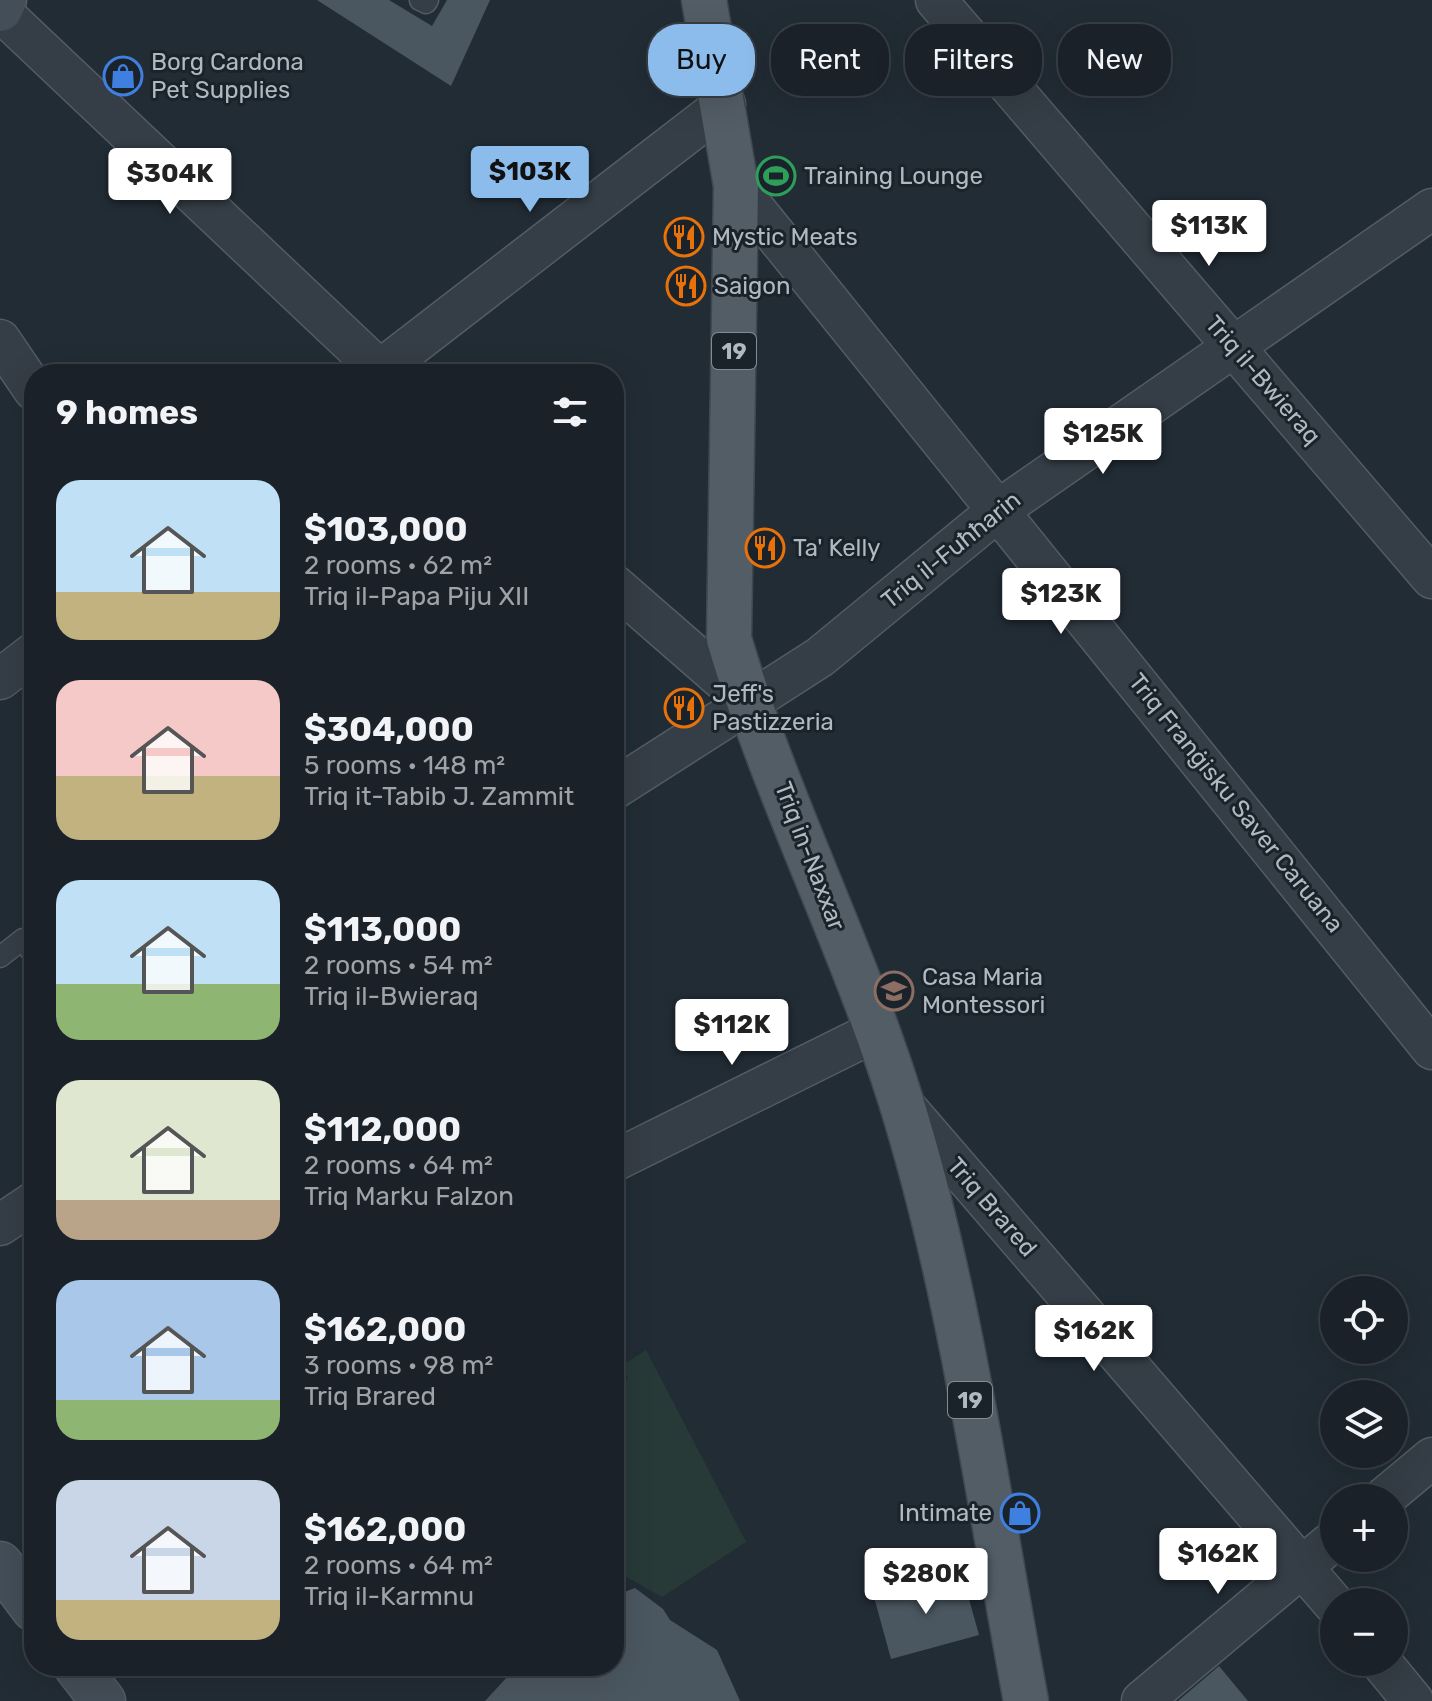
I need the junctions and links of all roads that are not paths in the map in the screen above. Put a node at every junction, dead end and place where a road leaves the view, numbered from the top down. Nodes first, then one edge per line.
1 (4, 0) edge
2 (420, 0) edge
3 (428, 0) edge
4 (704, 0) edge
5 (936, 0) edge
6 (0, 10) edge
7 (725, 104) junction
8 (736, 186) junction
9 (1432, 209) edge
10 (0, 340) edge
11 (1234, 346) junction
12 (370, 364) edge
13 (391, 364) edge
14 (24, 375) edge
15 (1000, 509) junction
16 (1432, 578) edge
17 (624, 594) edge
18 (24, 661) edge
19 (0, 679) edge
20 (747, 701) junction
21 (624, 782) edge
22 (24, 941) edge
23 (0, 957) edge
24 (878, 1030) junction
25 (1432, 1049) edge
26 (901, 1102) junction
27 (624, 1156) edge
28 (24, 1209) edge
29 (0, 1225) edge
30 (1432, 1458) edge
31 (1401, 1484) edge
32 (1320, 1552) edge
33 (0, 1564) edge
34 (1304, 1566) junction
35 (1321, 1588) edge
36 (24, 1596) edge
37 (84, 1676) edge
38 (1392, 1676) edge
39 (103, 1701) edge
40 (1026, 1701) edge
41 (1142, 1701) edge
42 (1413, 1701) edge

1 - 6 main road
2 - 3 lane
4 - 7 main road, Triq in-Naxxar / 19
5 - 11 street, Triq il-Bwieraq
6 - 12 street
7 - 8 main road, Triq in-Naxxar / 19
7 - 13 street
8 - 15 street, Triq Franġisku Saver Caruana
8 - 20 main road, Triq in-Naxxar / 19
9 - 11 street, Triq il-Fuħħarin
10 - 14 street
11 - 15 street, Triq il-Fuħħarin
11 - 16 street, Triq il-Bwieraq
15 - 20 street, Triq il-Fuħħarin
15 - 25 street, Triq Franġisku Saver Caruana
17 - 20 street
18 - 19 street
20 - 21 street, Triq il-Fuħħarin
20 - 24 main road, Triq in-Naxxar / 19
22 - 23 lane
24 - 26 main road, Triq in-Naxxar / 19
24 - 27 street
26 - 34 street, Triq Brared
26 - 40 main road, Triq in-Naxxar / 19
28 - 29 street
30 - 31 street
32 - 34 street
33 - 36 main road
34 - 35 street, Triq Brared
34 - 41 street
37 - 39 main road
38 - 42 street

